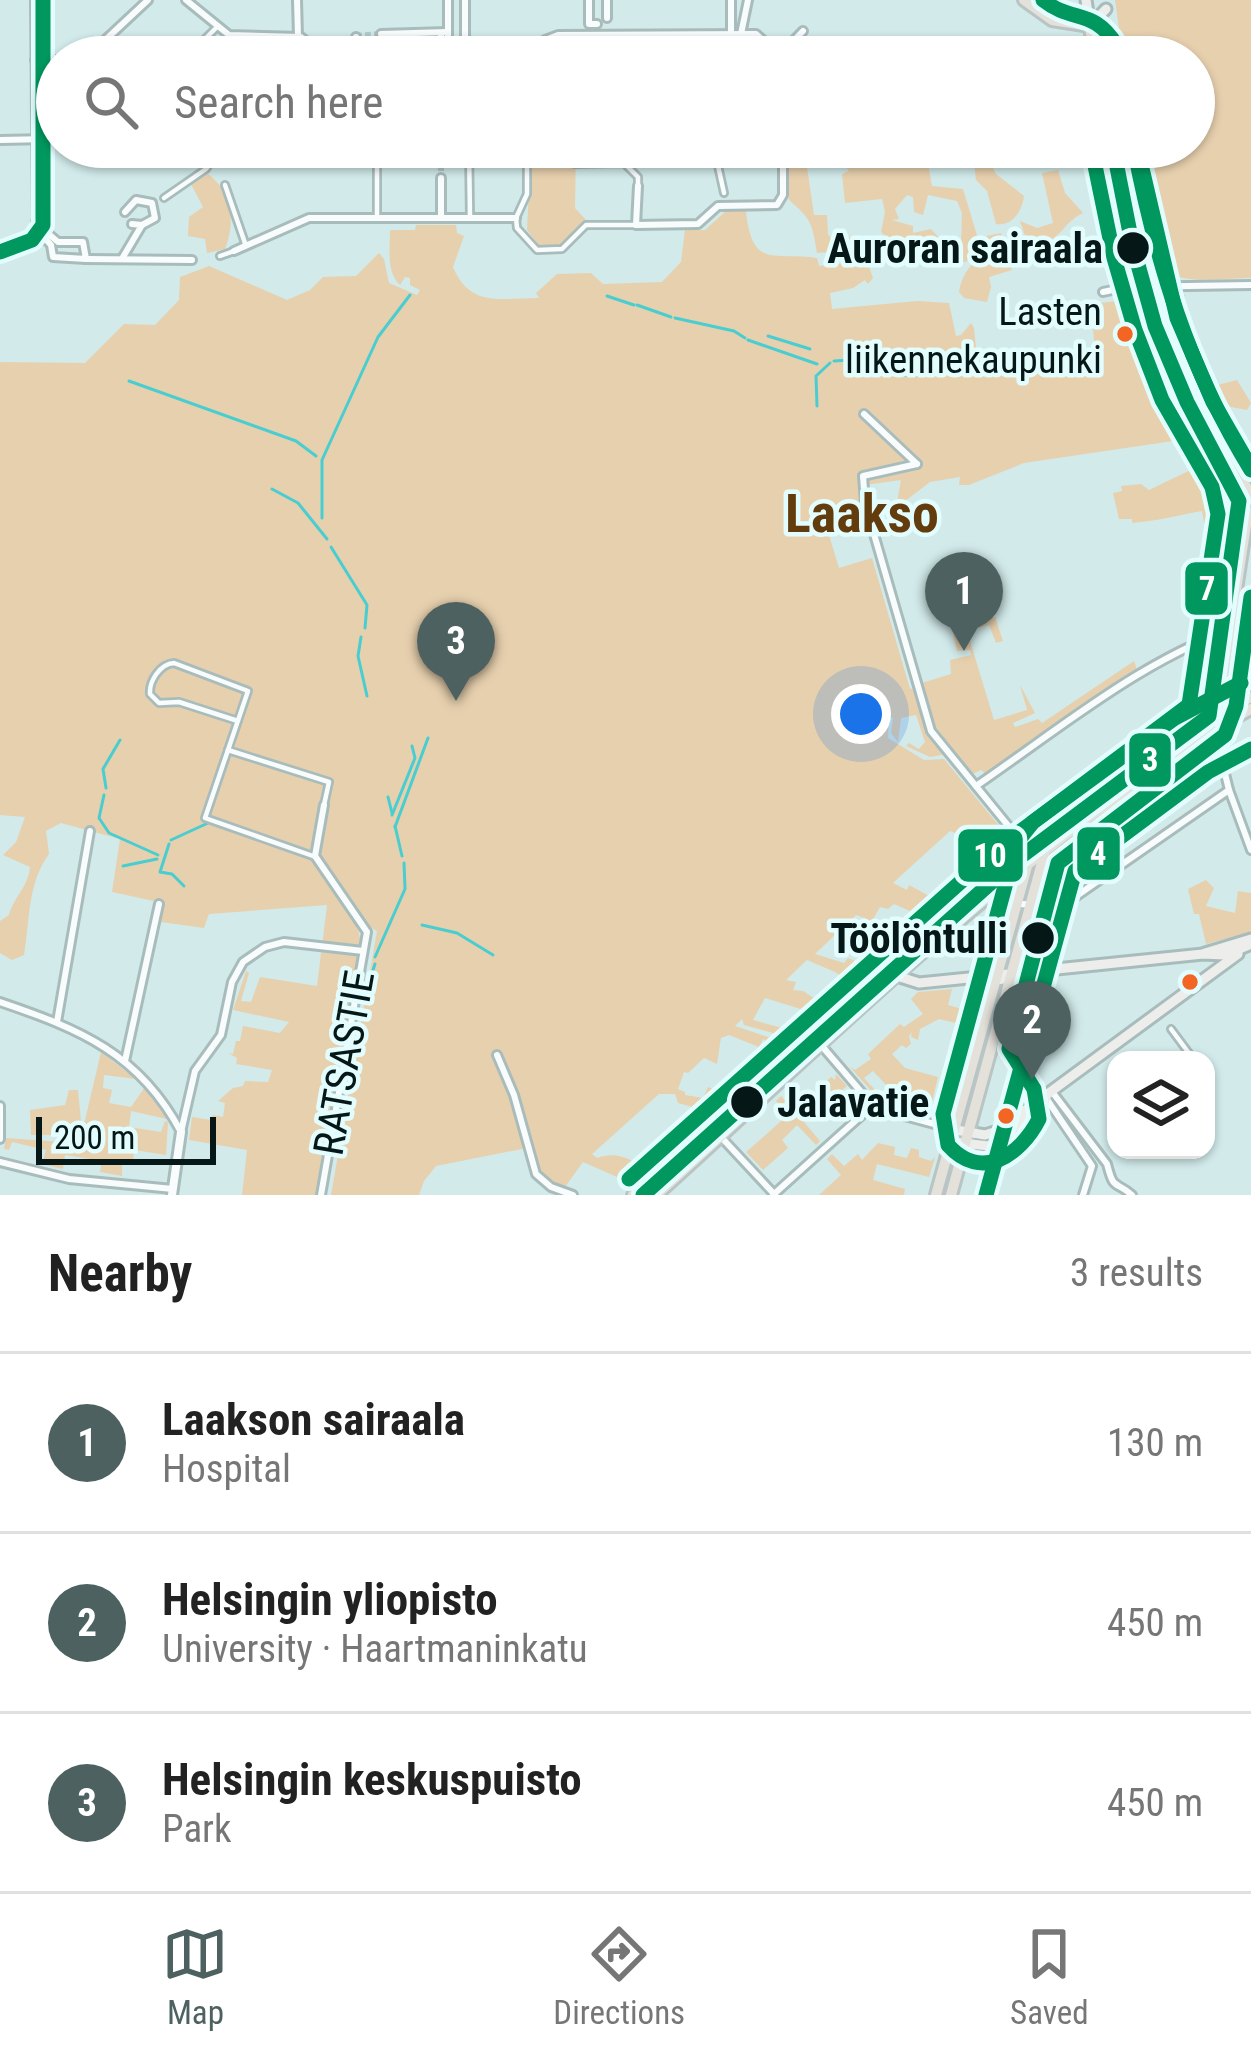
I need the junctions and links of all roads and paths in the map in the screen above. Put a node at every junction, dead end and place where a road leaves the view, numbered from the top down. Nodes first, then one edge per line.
1 (36, 0) edge
2 (47, 0) edge
3 (148, 0) edge
4 (186, 0) edge
5 (297, 0) edge
6 (448, 0) edge
7 (465, 0) edge
8 (589, 0) edge
9 (607, 0) edge
10 (730, 0) edge
11 (748, 0) edge
12 (1024, 0) edge
13 (1040, 0) edge
14 (1086, 0) edge
15 (1097, 14) edge
16 (607, 18) dead end
17 (597, 24) dead end
18 (217, 27) junction
19 (802, 31) dead end
20 (445, 33) junction
21 (381, 34) tunnel mouth
22 (731, 34) junction
23 (741, 34) junction
24 (51, 36) edge
25 (108, 36) edge
26 (208, 36) edge
27 (235, 36) edge
28 (298, 36) edge
29 (445, 36) edge
30 (465, 36) edge
31 (555, 36) edge
32 (761, 36) edge
33 (798, 36) edge
34 (35, 60) joint
35 (35, 139) junction
36 (0, 140) edge
37 (36, 158) edge
38 (37, 168) edge
39 (46, 168) edge
40 (207, 168) edge
41 (377, 168) edge
42 (469, 168) edge
43 (527, 168) edge
44 (629, 168) edge
45 (718, 168) edge
46 (783, 168) edge
47 (1112, 168) edge
48 (1126, 168) edge
49 (441, 178) tunnel mouth
50 (225, 185) dead end
51 (638, 186) joint
52 (724, 193) dead end
53 (164, 198) dead end
54 (125, 212) dead end
55 (441, 217) junction
56 (470, 217) junction
57 (377, 218) junction
58 (516, 218) junction
59 (132, 224) dead end
60 (636, 224) junction
61 (142, 225) junction
62 (40, 232) junction
63 (246, 246) junction
64 (0, 251) edge
65 (234, 251) joint
66 (220, 256) dead end
67 (86, 259) junction
68 (121, 259) junction
69 (192, 260) dead end
70 (1251, 285) edge
71 (1135, 287) junction
72 (1154, 288) junction
73 (1103, 292) dead end
74 (864, 414) dead end
75 (1248, 490) edge
76 (1234, 496) junction
77 (1249, 517) edge
78 (1251, 622) edge
79 (1224, 630) junction
80 (1251, 697) edge
81 (1251, 710) edge
82 (1217, 712) junction
83 (238, 721) junction
84 (1209, 727) junction
85 (228, 750) junction
86 (978, 788) junction
87 (1229, 790) junction
88 (324, 805) joint
89 (1052, 825) junction
90 (90, 831) dead end
91 (1024, 845) junction
92 (1048, 845) junction
93 (1251, 850) edge
94 (315, 856) junction
95 (1028, 862) junction
96 (1076, 896) junction
97 (1050, 898) junction
98 (159, 904) dead end
99 (1024, 904) junction
100 (1232, 944) junction
101 (1248, 944) edge
102 (363, 951) junction
103 (1203, 954) junction
104 (1223, 960) junction
105 (897, 970) junction
106 (1004, 976) junction
107 (0, 1002) edge
108 (57, 1022) junction
109 (1171, 1029) dead end
110 (821, 1045) junction
111 (1187, 1051) edge
112 (497, 1055) dead end
113 (125, 1061) junction
114 (1050, 1096) junction
115 (0, 1106) edge
116 (875, 1108) junction
117 (181, 1132) junction
118 (721, 1137) junction
119 (960, 1137) junction
120 (0, 1138) edge
121 (1103, 1161) junction
122 (0, 1162) edge
123 (1092, 1169) junction
124 (1108, 1174) junction
125 (173, 1192) edge
126 (321, 1195) edge
127 (574, 1195) edge
128 (633, 1195) edge
129 (656, 1195) edge
130 (774, 1195) edge
131 (936, 1195) edge
132 (951, 1195) edge
133 (1083, 1195) edge
134 (1132, 1195) edge

1 - 34 street
2 - 24 street
3 - 25 street
4 - 18 street
5 - 28 street
6 - 20 street
7 - 30 street
8 - 17 street
9 - 16 street
10 - 22 street
11 - 23 street
12 - 15 main road
13 - 15 main road
14 - 15 main road
18 - 26 street
18 - 27 street
19 - 33 street
20 - 21 street
20 - 29 street
22 - 23 street
22 - 31 street
23 - 32 street
34 - 35 street
35 - 36 street
35 - 37 street
38 - 62 street
39 - 62 street
40 - 53 street
41 - 57 street
42 - 56 street
43 - 58 street
44 - 51 street
45 - 52 street
46 - 60 street
47 - 71 main road
48 - 72 main road
49 - 55 street
50 - 63 street
51 - 60 street
54 - 61 street
55 - 56 street
55 - 57 street
56 - 58 street
57 - 63 street
58 - 60 street
59 - 61 street
61 - 68 street
62 - 64 street
62 - 67 street
62 - 67 street
63 - 65 street
65 - 66 street
67 - 68 street
68 - 69 street
70 - 72 street
71 - 72 street
71 - 73 street
71 - 76 main road
72 - 75 main road
74 - 86 street
75 - 77 main road
76 - 77 main road
76 - 79 main road
77 - 79 main road
78 - 79 street
79 - 82 main road
79 - 84 main road
79 - 86 street
80 - 82 main road
81 - 84 main road
82 - 84 main road
83 - 83 street
83 - 85 street
84 - 87 street
84 - 89 main road
84 - 92 main road
85 - 88 street
85 - 94 street
86 - 91 street
87 - 93 street
87 - 96 street
88 - 94 street
89 - 91 main road
89 - 95 main road
90 - 108 street
91 - 105 main road
92 - 95 main road
92 - 99 main road
94 - 102 street, RATSASTIE
95 - 99 main road
95 - 105 main road
96 - 97 street
96 - 97 street
97 - 99 street
98 - 113 street
99 - 106 main road
100 - 101 main road
100 - 103 main road
100 - 104 main road
101 - 104 main road
102 - 117 street
102 - 126 street, RATSASTIE
103 - 104 main road
103 - 106 main road
104 - 114 main road
105 - 106 main road
105 - 110 main road
105 - 128 main road
106 - 119 main road
107 - 108 street
108 - 113 street
109 - 111 street
110 - 116 street
110 - 118 main road
112 - 127 street
113 - 117 street
114 - 119 main road
114 - 121 street
114 - 123 street
115 - 120 street
116 - 119 street
116 - 130 street
117 - 125 street
118 - 129 main road
118 - 130 street
119 - 131 main road
119 - 132 main road
121 - 123 street
121 - 124 street
122 - 125 street
123 - 124 street
123 - 133 street
124 - 134 street

